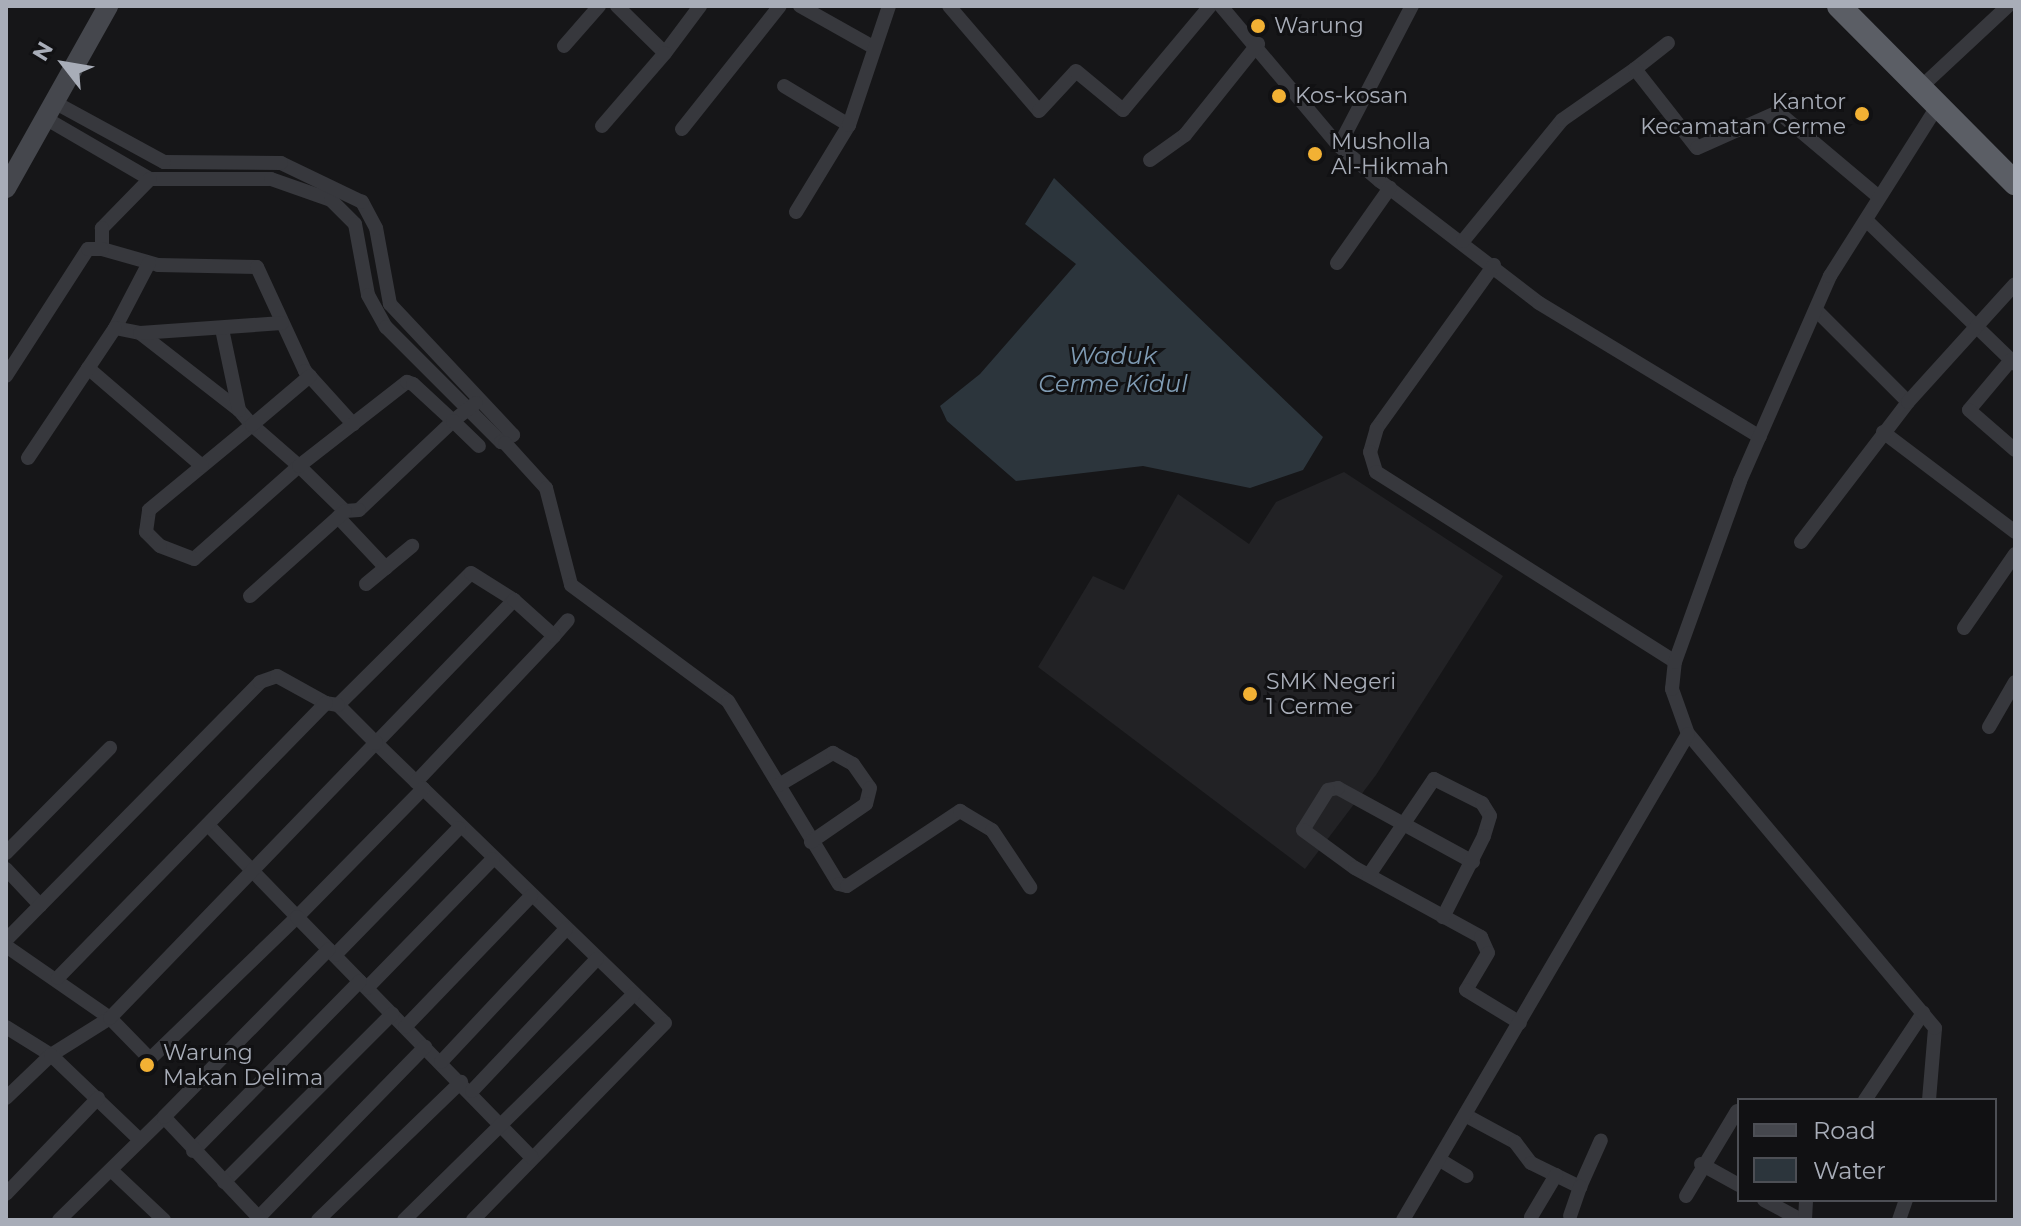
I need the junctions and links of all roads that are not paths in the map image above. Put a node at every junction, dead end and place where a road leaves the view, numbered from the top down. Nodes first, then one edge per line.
1 (108, 6) edge
2 (599, 6) edge
3 (617, 6) edge
4 (700, 6) edge
5 (780, 6) edge
6 (800, 6) edge
7 (889, 6) edge
8 (949, 6) edge
9 (1210, 6) edge
10 (1221, 6) edge
11 (1412, 6) edge
12 (1839, 6) edge
13 (2008, 6) edge
14 (1235, 12) edge
15 (1668, 43) dead end
16 (1258, 44) junction
17 (564, 46) dead end
18 (873, 47) junction
19 (665, 53) junction
20 (1635, 69) junction
21 (784, 86) dead end
22 (1928, 98) junction
23 (50, 110) junction
24 (849, 125) junction
25 (602, 126) dead end
26 (682, 129) dead end
27 (1339, 146) junction
28 (221, 160) junction
29 (248, 160) junction
30 (1150, 160) dead end
31 (150, 179) junction
32 (248, 179) junction
33 (220, 180) junction
34 (2015, 183) edge
35 (6, 188) edge
36 (1390, 188) junction
37 (1879, 197) junction
38 (362, 202) junction
39 (347, 210) junction
40 (796, 212) dead end
41 (1866, 220) junction
42 (1463, 241) junction
43 (102, 249) junction
44 (149, 263) junction
45 (1337, 263) dead end
46 (1494, 265) junction
47 (2015, 284) edge
48 (1816, 310) junction
49 (282, 323) junction
50 (1978, 325) junction
51 (115, 328) junction
52 (222, 329) junction
53 (140, 333) junction
54 (2013, 362) edge
55 (88, 368) junction
56 (6, 376) edge
57 (310, 376) junction
58 (482, 397) junction
59 (1908, 402) junction
60 (471, 408) junction
61 (239, 410) junction
62 (453, 421) junction
63 (353, 424) junction
64 (252, 425) junction
65 (1883, 432) junction
66 (1760, 437) junction
67 (505, 443) junction
68 (479, 446) dead end
69 (2015, 450) edge
70 (28, 458) dead end
71 (202, 466) junction
72 (299, 466) junction
73 (342, 514) junction
74 (2015, 532) edge
75 (1801, 542) dead end
76 (412, 546) dead end
77 (2015, 554) edge
78 (386, 568) junction
79 (366, 584) dead end
80 (250, 596) dead end
81 (514, 600) junction
82 (568, 620) dead end
83 (1964, 628) dead end
84 (554, 636) junction
85 (1675, 662) junction
86 (2015, 682) edge
87 (332, 704) junction
88 (1989, 727) dead end
89 (1688, 734) junction
90 (376, 743) junction
91 (110, 748) dead end
92 (779, 785) junction
93 (419, 786) junction
94 (208, 825) junction
95 (1402, 826) junction
96 (459, 828) junction
97 (811, 842) junction
98 (6, 853) edge
99 (493, 859) junction
100 (1473, 862) junction
101 (6, 869) edge
102 (252, 873) junction
103 (1369, 875) junction
104 (1030, 887) dead end
105 (531, 896) junction
106 (40, 905) junction
107 (297, 917) junction
108 (1443, 917) junction
109 (566, 929) junction
110 (6, 943) edge
111 (332, 952) junction
112 (597, 959) junction
113 (58, 978) junction
114 (364, 985) junction
115 (634, 994) junction
116 (1923, 1013) junction
117 (392, 1014) junction
118 (110, 1018) junction
119 (1520, 1023) junction
120 (6, 1027) edge
121 (405, 1027) junction
122 (425, 1047) junction
123 (51, 1055) junction
124 (441, 1062) junction
125 (466, 1086) junction
126 (6, 1098) edge
127 (98, 1098) junction
128 (1866, 1098) edge
129 (1929, 1098) edge
130 (1737, 1111) dead end
131 (1465, 1115) junction
132 (164, 1117) junction
133 (501, 1121) junction
134 (140, 1140) junction
135 (1601, 1140) dead end
136 (193, 1151) junction
137 (532, 1158) junction
138 (1440, 1160) junction
139 (1701, 1164) junction
140 (111, 1170) junction
141 (1556, 1175) junction
142 (1467, 1176) dead end
143 (224, 1182) junction
144 (1737, 1184) edge
145 (1580, 1187) junction
146 (6, 1194) edge
147 (1686, 1196) dead end
148 (1768, 1202) edge
149 (1570, 1216) dead end
150 (154, 1217) edge
151 (1531, 1217) dead end
152 (1407, 1218) edge
153 (260, 1219) edge
154 (59, 1220) edge
155 (318, 1220) edge
156 (404, 1220) edge
157 (473, 1220) edge
158 (1803, 1220) edge

1 - 23 main road
2 - 17 street
3 - 19 street
4 - 19 street
5 - 26 street
6 - 18 street
7 - 18 street
8 - 9 street
10 - 14 street
11 - 27 street
12 - 22 highway
13 - 22 street
14 - 16 street
15 - 20 street
16 - 27 street
16 - 30 street
18 - 24 street
19 - 25 street
20 - 37 street
20 - 42 street
21 - 24 street
22 - 34 highway
22 - 37 street
23 - 28 street
23 - 31 street
23 - 35 main road
24 - 40 street
27 - 36 street
28 - 29 street
28 - 33 street
29 - 32 street
29 - 38 street
31 - 33 street
31 - 43 street
32 - 33 street
32 - 39 street
36 - 42 street
36 - 45 street
37 - 41 street
38 - 39 street
38 - 58 street
39 - 60 street
41 - 48 street
41 - 50 street
42 - 46 street
43 - 44 street
43 - 56 street
44 - 49 street
44 - 51 street
46 - 66 street
46 - 85 street
47 - 50 street
48 - 59 street
48 - 66 street
49 - 52 street
49 - 57 street
50 - 54 street
50 - 59 street
51 - 53 street
51 - 55 street
52 - 53 street
52 - 61 street
53 - 61 street
54 - 69 street
55 - 70 street
55 - 71 street
57 - 63 street
57 - 64 street
58 - 60 street
58 - 67 street
59 - 65 street
60 - 62 street
60 - 67 street
61 - 64 street
62 - 63 street
62 - 68 street
62 - 73 street
63 - 72 street
64 - 71 street
64 - 72 street
65 - 74 street
65 - 75 street
66 - 85 street
67 - 92 street
71 - 72 street
72 - 73 street
73 - 78 street
73 - 80 street
76 - 78 street
77 - 83 street
78 - 79 street
81 - 84 street
81 - 87 street
81 - 90 street
82 - 84 street
84 - 93 street
85 - 89 street
86 - 88 street
87 - 90 street
87 - 94 street
87 - 106 street
89 - 116 street
89 - 119 street
90 - 93 street
90 - 102 street
91 - 98 street
92 - 97 street
92 - 97 street
93 - 96 street
93 - 107 street
94 - 102 street
94 - 113 street
95 - 100 street
95 - 100 street
95 - 103 street
95 - 103 street
96 - 99 street
96 - 111 street
97 - 104 street
99 - 105 street
99 - 114 street
100 - 108 street
101 - 106 street
102 - 107 street
102 - 118 street
103 - 108 street
105 - 109 street
105 - 121 street
106 - 110 street
107 - 111 street
107 - 118 street
108 - 119 street
109 - 112 street
109 - 124 street
110 - 113 street
111 - 114 street
111 - 132 street
112 - 115 street
112 - 125 street
113 - 118 street
114 - 117 street
114 - 136 street
115 - 133 street
115 - 137 street
116 - 128 street
116 - 129 street
117 - 121 street
117 - 143 street
118 - 123 street
119 - 131 street
120 - 123 street
121 - 122 street
122 - 124 street
122 - 153 street
123 - 126 street
123 - 127 street
124 - 125 street
125 - 133 street
125 - 155 street
127 - 134 street
127 - 146 street
130 - 139 street
131 - 138 street
131 - 141 street
132 - 134 street
132 - 136 street
133 - 137 street
133 - 156 street
134 - 140 street
135 - 145 street
136 - 143 street
137 - 157 street
138 - 142 street
138 - 152 street
139 - 144 street
139 - 147 street
140 - 150 street
140 - 154 street
141 - 145 street
141 - 151 street
143 - 153 street
145 - 149 street
148 - 158 street

